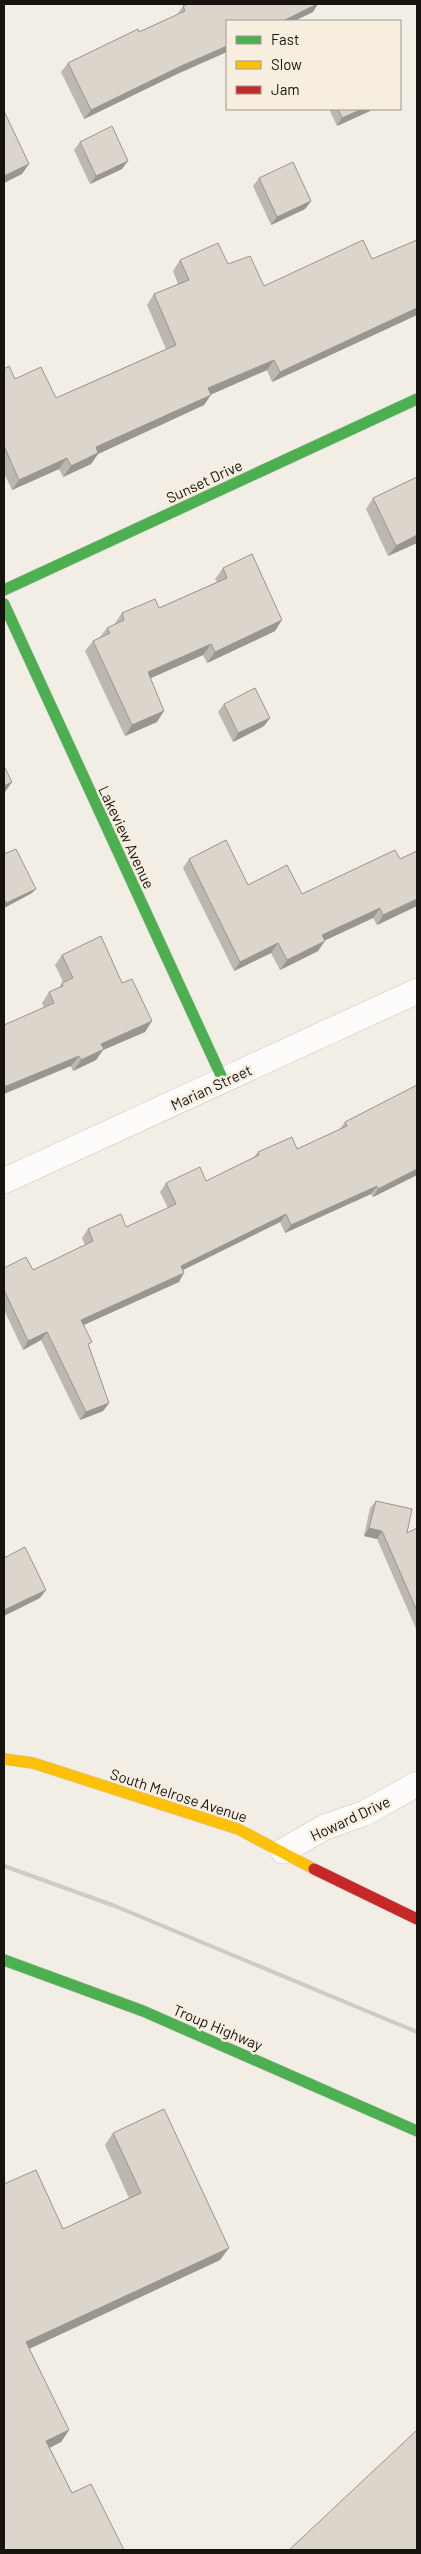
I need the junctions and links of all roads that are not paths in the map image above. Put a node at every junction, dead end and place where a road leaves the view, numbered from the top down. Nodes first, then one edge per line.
1 (417, 399) edge
2 (4, 590) edge
3 (4, 604) edge
4 (417, 991) edge
5 (224, 1082) junction
6 (4, 1181) edge
7 (4, 1759) edge
8 (417, 1784) edge
9 (283, 1851) junction
10 (417, 1919) edge
11 (4, 1960) edge
12 (417, 2131) edge

1 - 2 street, Sunset Drive
3 - 5 street, Lakeview Avenue
4 - 5 street, Marian Street
5 - 6 street, Marian Street
7 - 9 street, South Melrose Avenue
8 - 9 street, Howard Drive
9 - 10 street, South Melrose Avenue
11 - 12 street, Troup Highway

